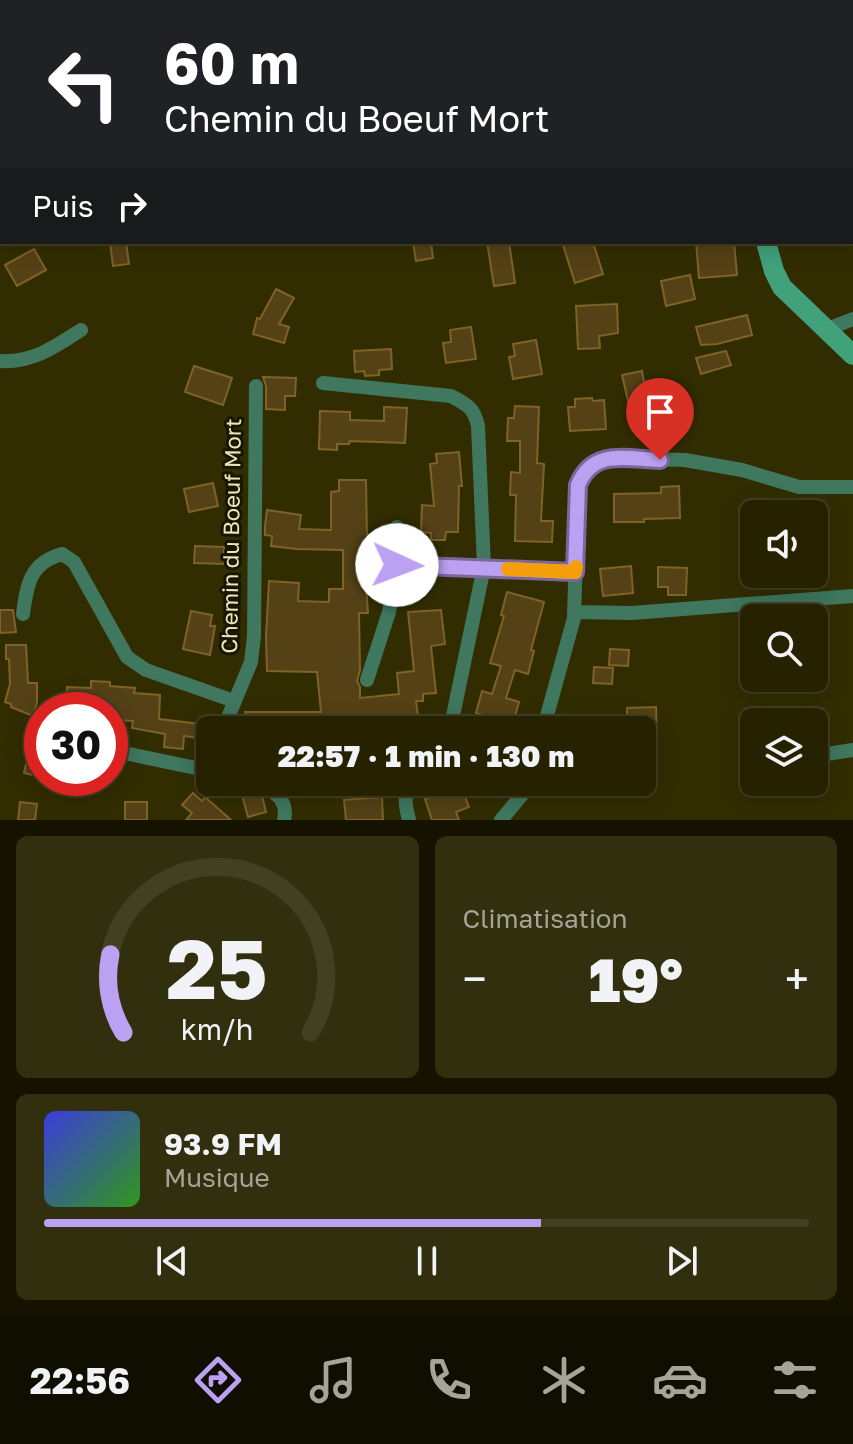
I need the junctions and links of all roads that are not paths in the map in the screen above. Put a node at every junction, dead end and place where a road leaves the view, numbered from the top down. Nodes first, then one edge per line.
1 (767, 244) edge
2 (853, 319) edge
3 (81, 330) dead end
4 (825, 330) junction
5 (853, 355) edge
6 (0, 361) edge
7 (323, 383) dead end
8 (256, 386) dead end
9 (853, 487) edge
10 (397, 527) dead end
11 (397, 565) junction
12 (484, 567) junction
13 (575, 572) junction
14 (853, 596) edge
15 (574, 612) junction
16 (23, 614) dead end
17 (367, 680) dead end
18 (234, 701) junction
19 (228, 716) edge
20 (453, 716) edge
21 (547, 716) edge
22 (853, 750) edge
23 (128, 754) edge
24 (828, 754) edge
25 (196, 768) edge
26 (279, 796) edge
27 (406, 796) edge
28 (521, 796) edge
29 (284, 820) edge
30 (409, 820) edge
31 (501, 820) edge

1 - 4 main road
2 - 4 street
3 - 6 street
4 - 5 main road
7 - 12 street
8 - 18 street, Chemin du Boeuf Mort
9 - 13 street
10 - 11 street
11 - 12 street
11 - 17 street
12 - 13 street
12 - 20 street
13 - 15 street
14 - 15 street
15 - 21 street
16 - 18 street
18 - 19 street, Chemin du Boeuf Mort
22 - 24 street
23 - 25 street
26 - 29 street
27 - 30 street
28 - 31 street

